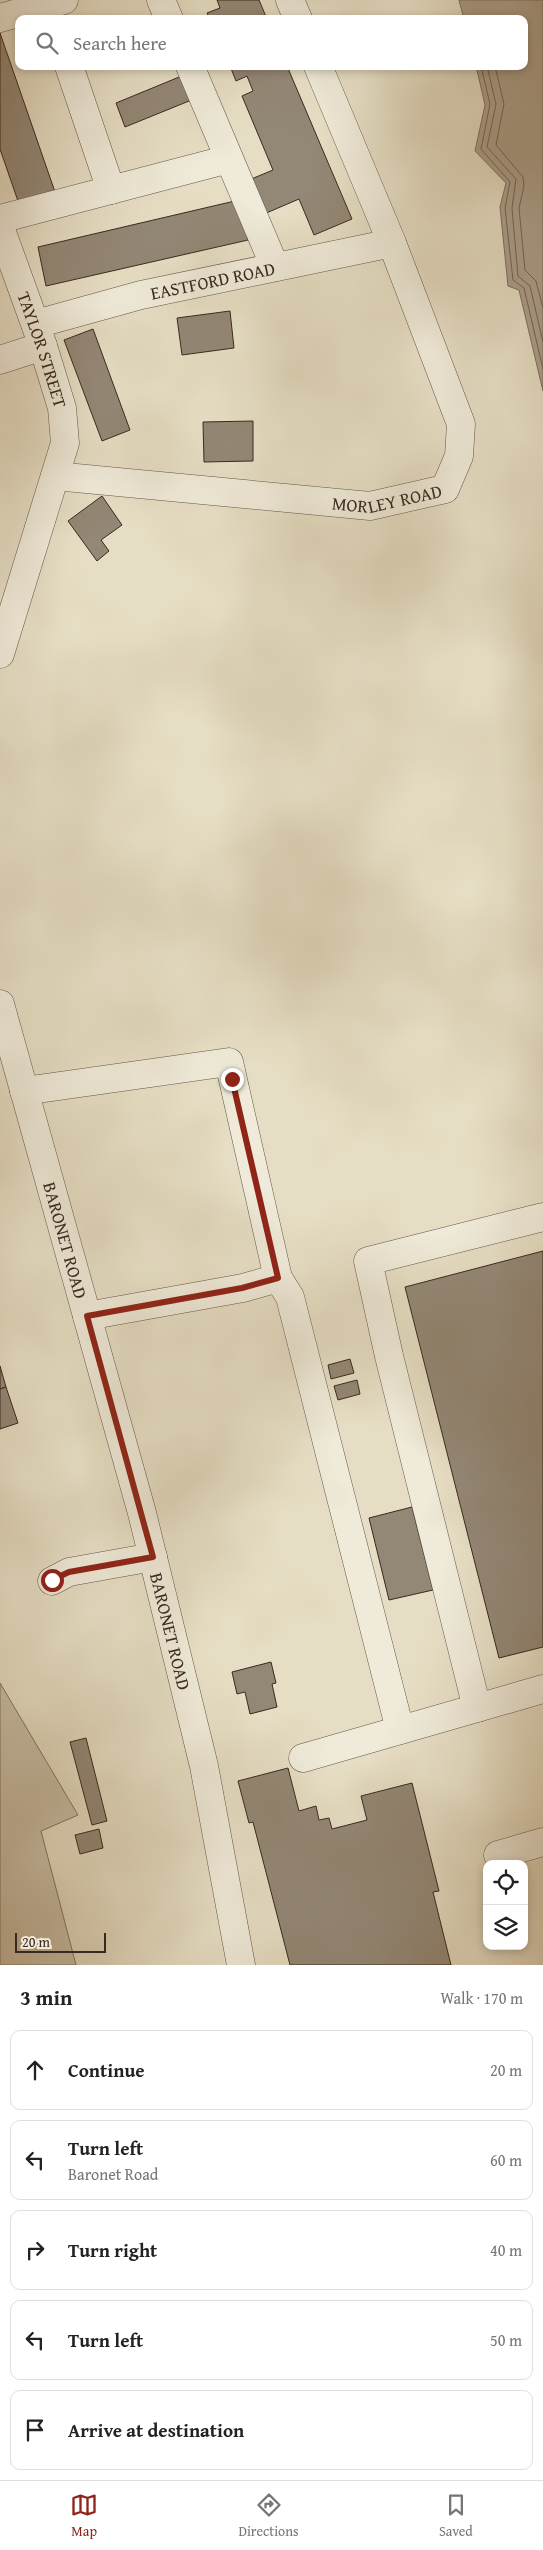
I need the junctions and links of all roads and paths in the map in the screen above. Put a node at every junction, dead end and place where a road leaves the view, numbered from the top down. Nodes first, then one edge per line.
1 (161, 0) edge
2 (290, 0) edge
3 (55, 8) edge
4 (15, 15) edge
5 (16, 15) edge
6 (167, 15) edge
7 (296, 15) edge
8 (0, 18) edge
9 (70, 70) edge
10 (192, 70) edge
11 (320, 70) edge
12 (229, 159) junction
13 (111, 190) junction
14 (0, 219) edge
15 (0, 227) edge
16 (392, 243) junction
17 (275, 267) junction
18 (40, 335) junction
19 (0, 360) edge
20 (55, 476) junction
21 (1, 649) edge
22 (0, 1004) edge
23 (24, 1091) junction
24 (543, 1217) edge
25 (278, 1278) junction
26 (87, 1316) junction
27 (153, 1557) junction
28 (52, 1580) dead end
29 (543, 1689) edge
30 (477, 1708) junction
31 (400, 1730) junction
32 (303, 1758) dead end
33 (543, 1842) edge
34 (498, 1855) dead end
35 (241, 1965) edge

1 - 6 street
2 - 7 street
3 - 5 street
4 - 8 street
9 - 13 street
10 - 12 street
11 - 16 street, MORLEY ROAD
12 - 13 street
12 - 17 street
13 - 14 street
15 - 18 street, TAYLOR STREET
16 - 17 street, EASTFORD ROAD
16 - 20 street, MORLEY ROAD
17 - 18 street, EASTFORD ROAD
18 - 19 street, EASTFORD ROAD
18 - 20 street, TAYLOR STREET
20 - 21 street
22 - 23 street, BARONET ROAD
23 - 25 street
23 - 26 street, BARONET ROAD
24 - 30 street
25 - 26 street
25 - 31 street
26 - 27 street, BARONET ROAD
27 - 28 street
27 - 35 street, BARONET ROAD
29 - 30 street
30 - 31 street
31 - 32 street
33 - 34 street

